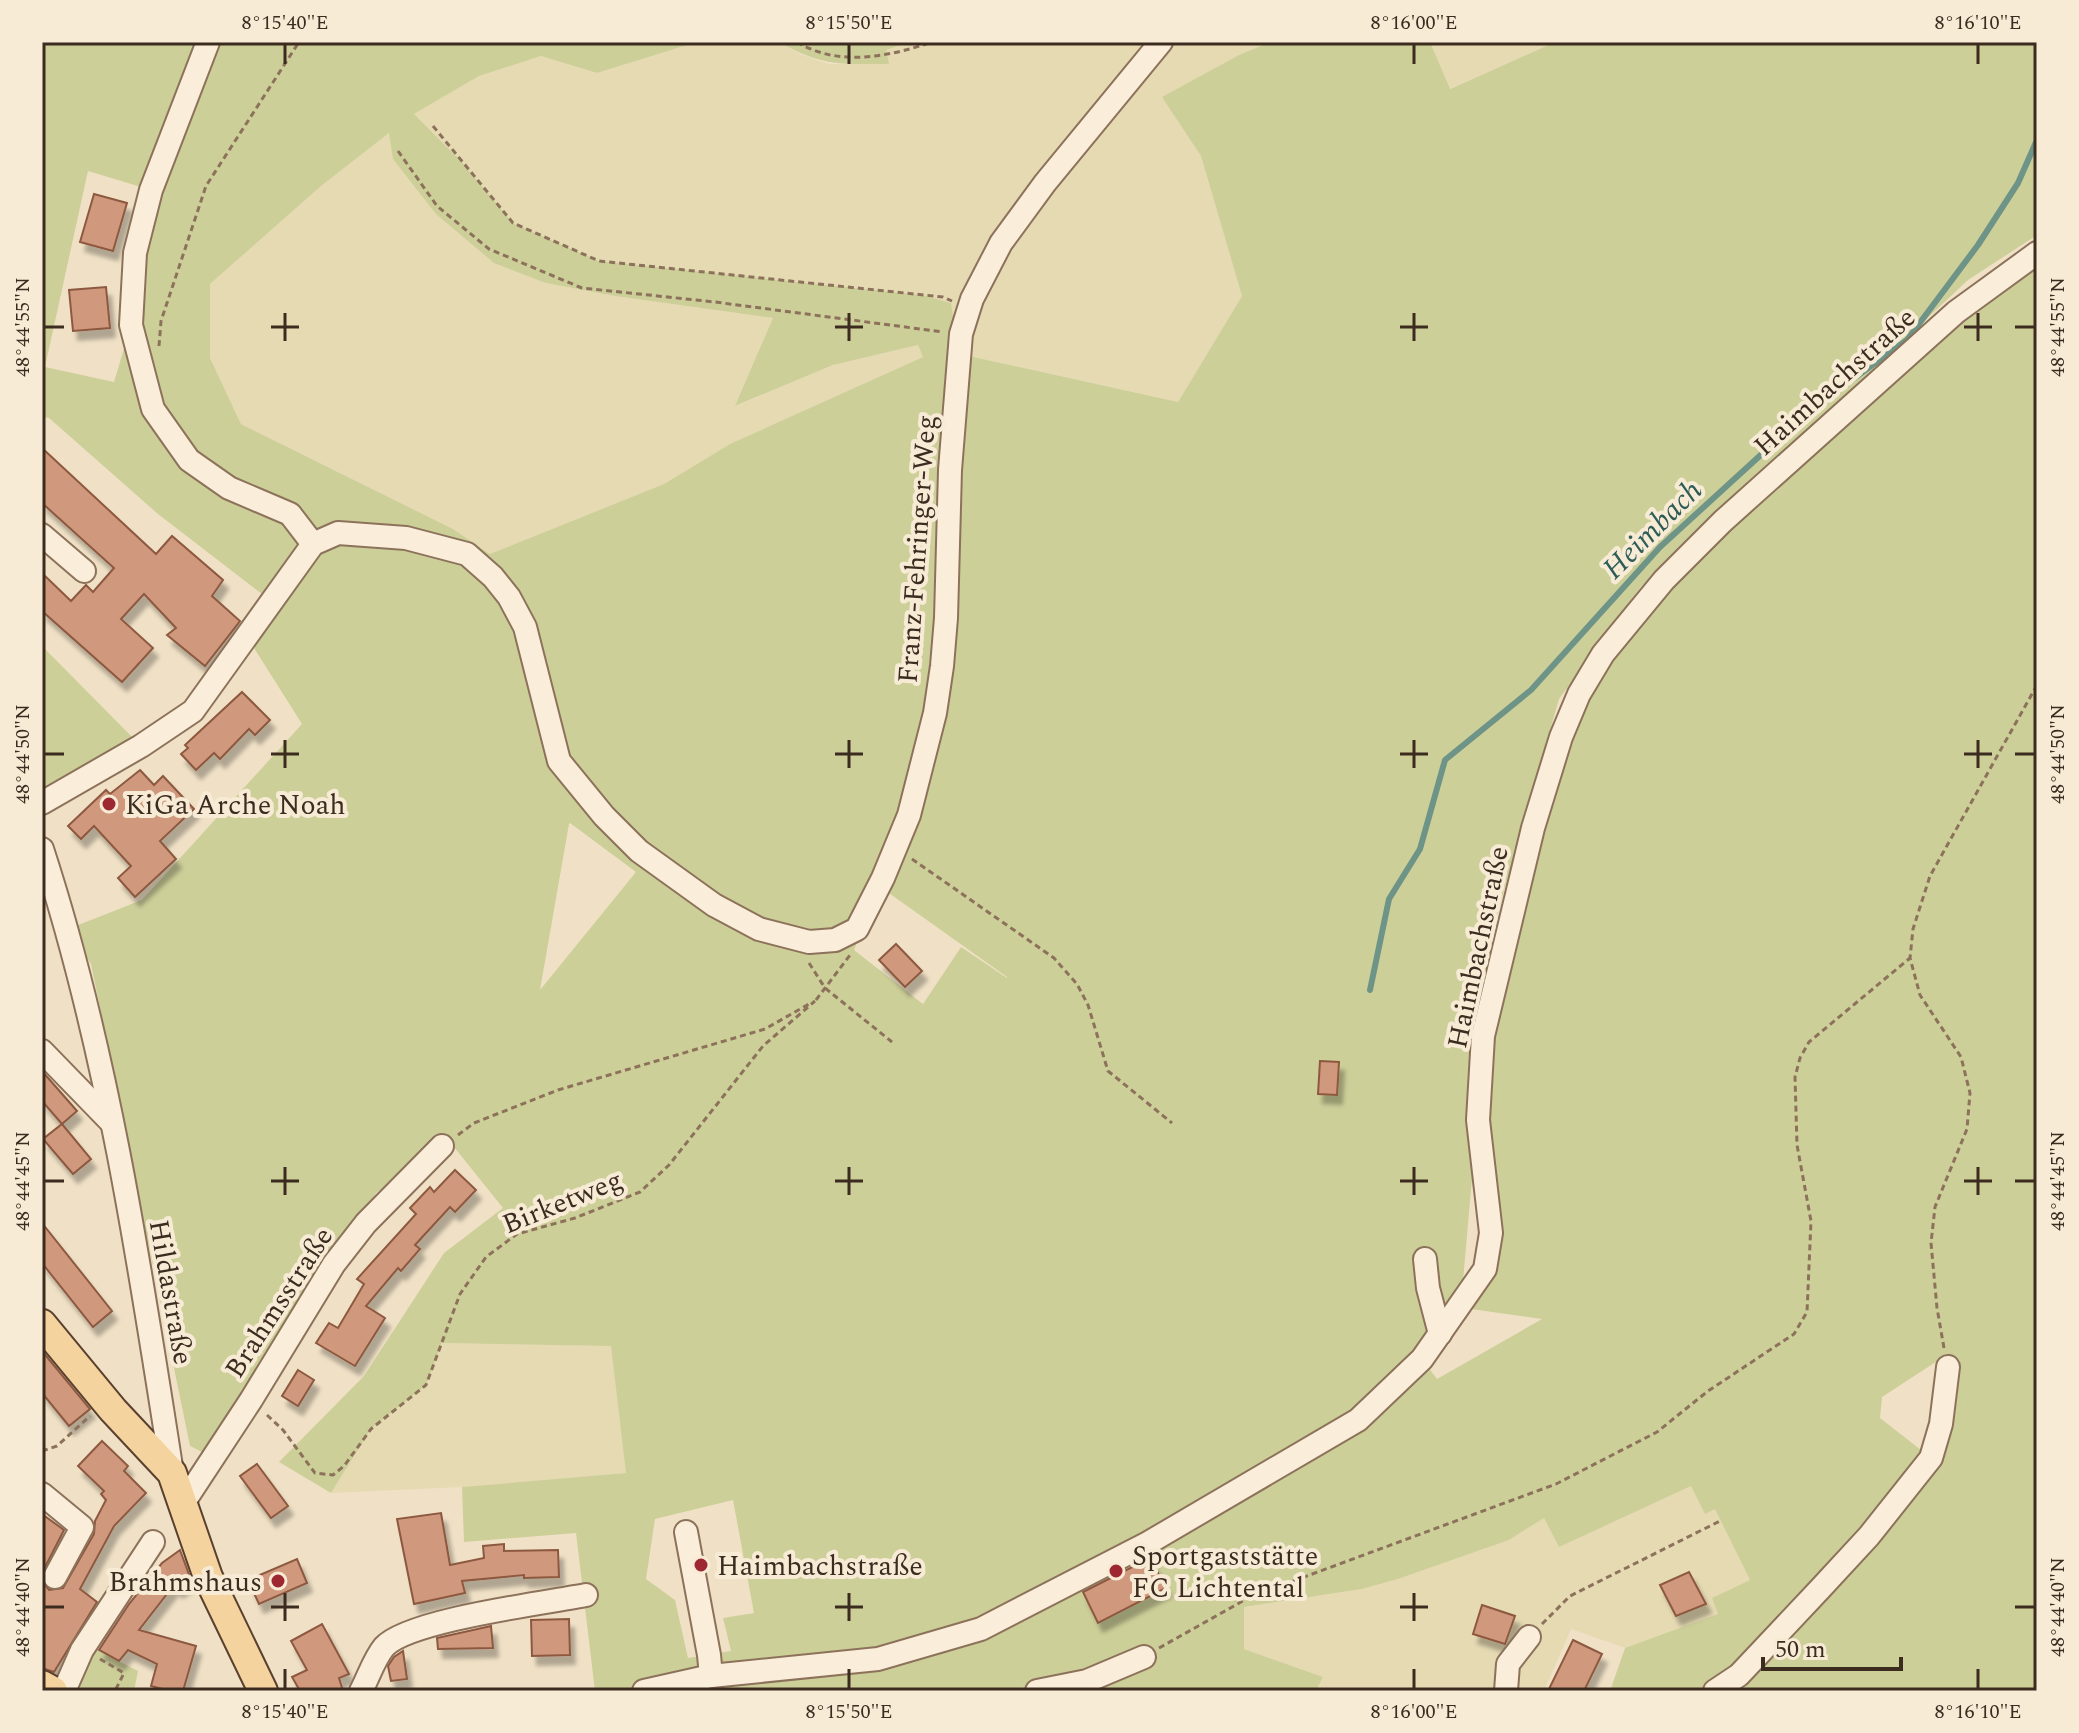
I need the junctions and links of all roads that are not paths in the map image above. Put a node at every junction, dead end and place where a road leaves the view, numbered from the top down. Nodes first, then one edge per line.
1 (208, 42) edge
2 (1161, 42) edge
3 (2037, 253) edge
4 (42, 535) edge
5 (313, 544) junction
6 (84, 571) dead end
7 (42, 803) edge
8 (42, 849) edge
9 (42, 1051) edge
10 (112, 1123) junction
11 (442, 1146) road end
12 (1425, 1259) dead end
13 (42, 1324) edge
14 (1440, 1334) junction
15 (1948, 1367) road end
16 (172, 1473) junction
17 (42, 1494) edge
18 (182, 1505) junction
19 (686, 1532) dead end
20 (153, 1542) dead end
21 (55, 1577) dead end
22 (586, 1595) dead end
23 (1529, 1637) road end
24 (1144, 1657) road end
25 (711, 1676) junction
26 (42, 1685) edge
27 (53, 1691) edge
28 (64, 1691) edge
29 (263, 1691) edge
30 (361, 1691) edge
31 (644, 1691) edge
32 (1037, 1691) edge
33 (1506, 1691) edge
34 (1715, 1691) edge

1 - 5 street
2 - 5 street, Franz-Fehringer-Weg
3 - 14 street, Haimbachstraße
4 - 6 street
5 - 7 street
8 - 10 street, Hildastraße
9 - 10 street
10 - 16 street, Hildastraße
11 - 18 street, Brahmsstraße
12 - 14 street
13 - 16 main road
14 - 25 street, Haimbachstraße
15 - 34 street
16 - 18 main road
17 - 21 street
18 - 29 main road
19 - 25 street
20 - 28 street
22 - 30 street
23 - 33 street
24 - 32 street
25 - 31 street, Haimbachstraße
26 - 27 main road

